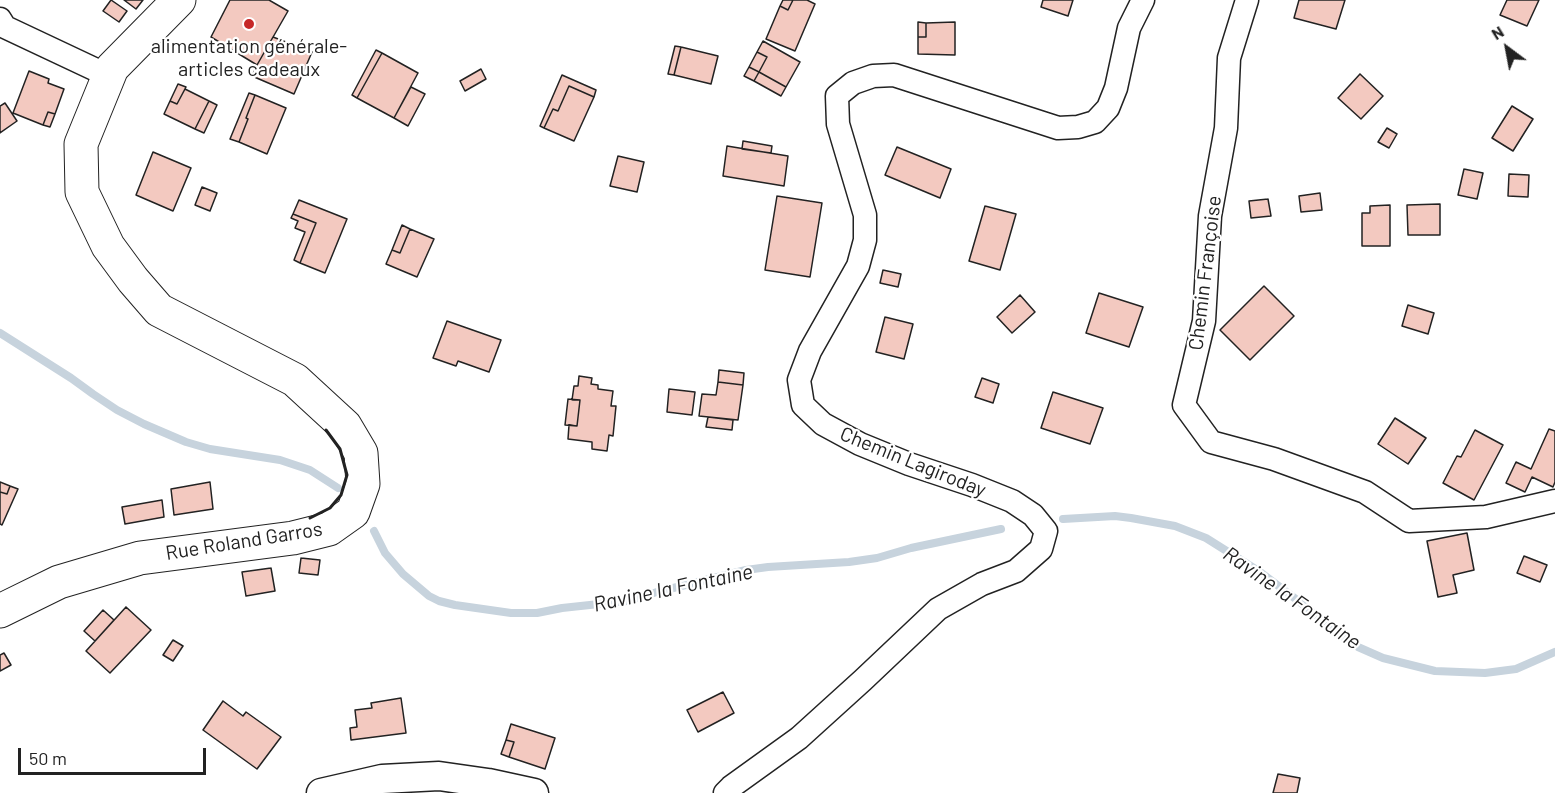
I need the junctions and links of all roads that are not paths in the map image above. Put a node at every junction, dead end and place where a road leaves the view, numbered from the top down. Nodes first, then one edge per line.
1 (179, 0) edge
2 (1143, 0) edge
3 (1247, 0) edge
4 (0, 19) edge
5 (109, 76) junction
6 (1555, 501) edge
7 (0, 611) edge
8 (321, 793) edge
9 (534, 793) edge
10 (725, 793) edge

1 - 5 main road, Rue Roland Garros
2 - 10 street, Chemin Lagiroday
3 - 6 street, Chemin Françoise
4 - 5 street
5 - 7 main road, Rue Roland Garros
8 - 9 street

